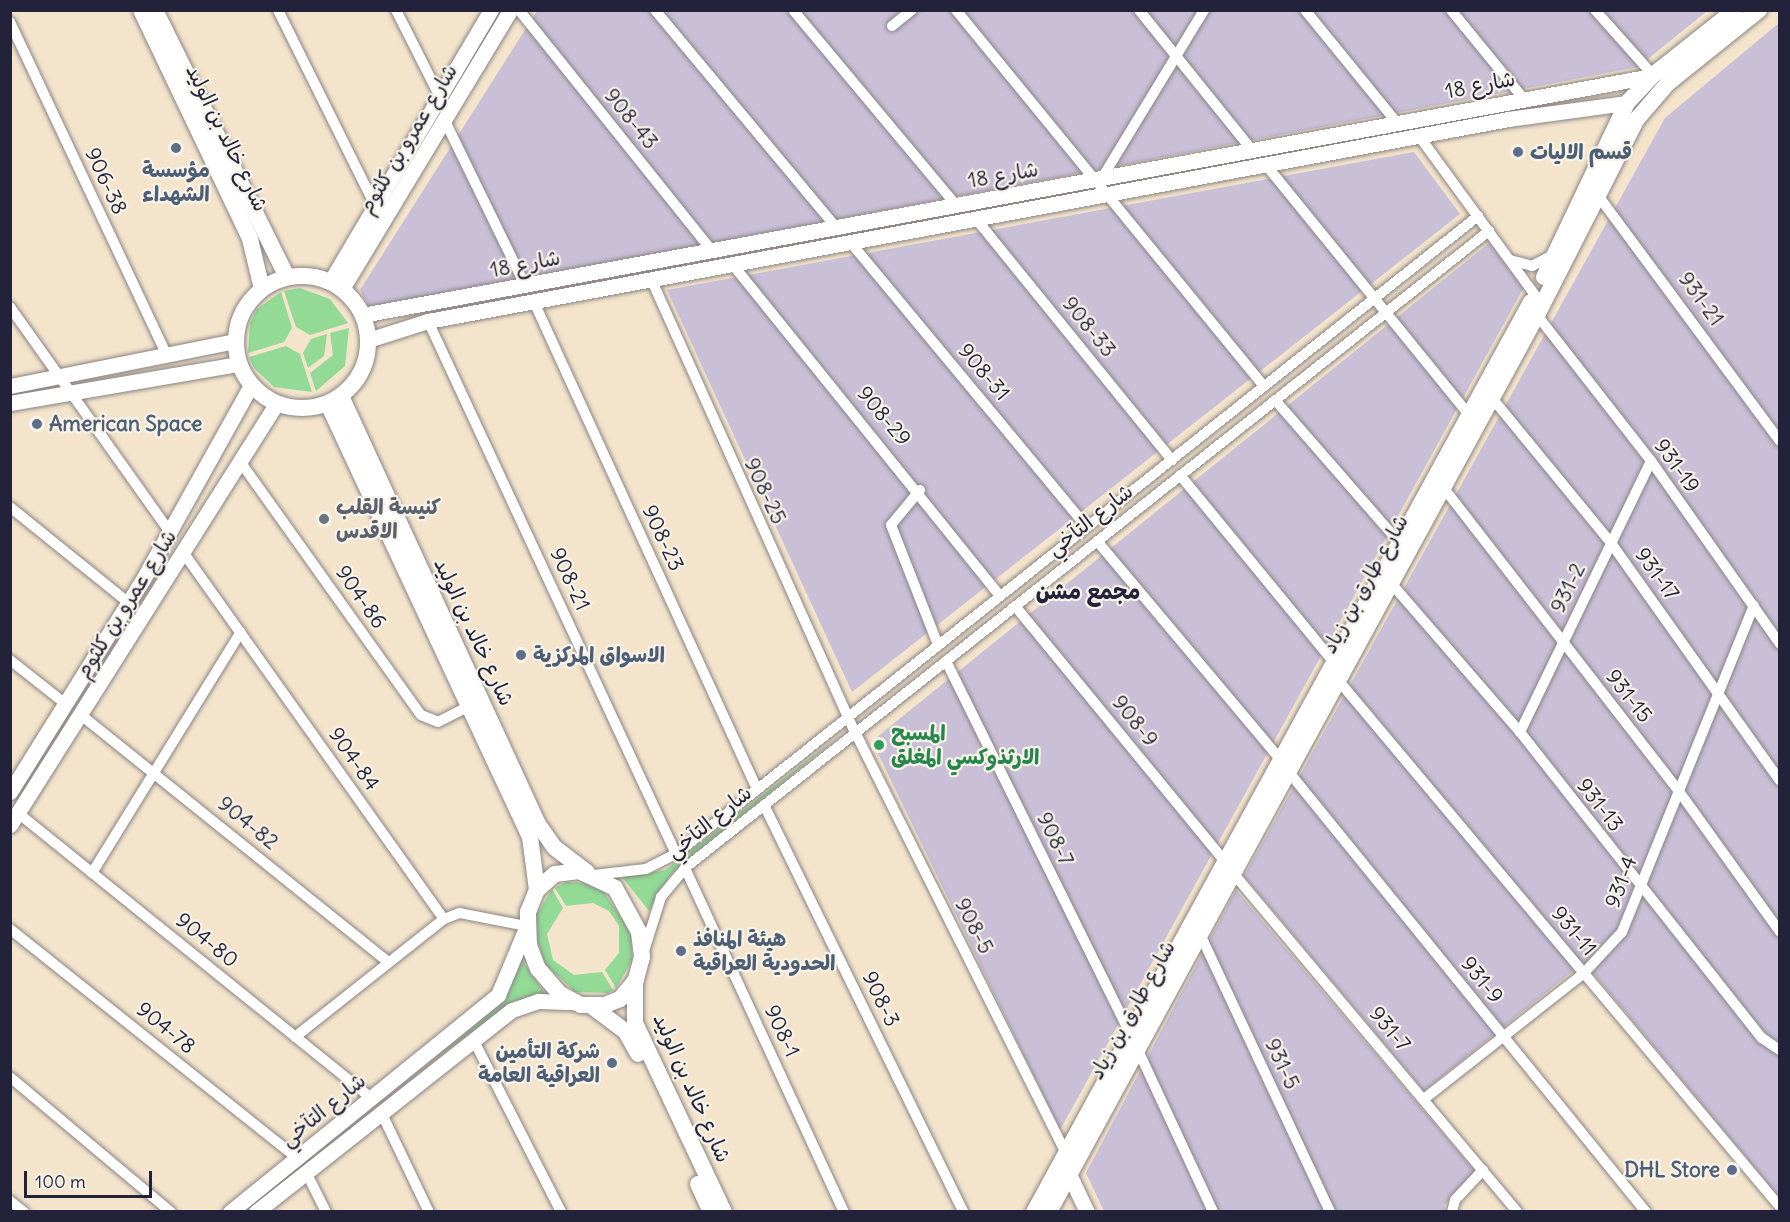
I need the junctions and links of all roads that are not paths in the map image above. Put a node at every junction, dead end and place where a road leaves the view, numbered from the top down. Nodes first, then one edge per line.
1 (141, 10) edge
2 (155, 10) edge
3 (278, 10) edge
4 (396, 10) edge
5 (491, 10) edge
6 (510, 10) edge
7 (519, 10) edge
8 (656, 10) edge
9 (793, 10) edge
10 (912, 10) edge
11 (956, 10) edge
12 (1139, 10) edge
13 (1204, 10) edge
14 (1305, 10) edge
15 (1451, 10) edge
16 (1595, 10) edge
17 (1735, 10) edge
18 (1759, 12) edge
19 (10, 22) edge
20 (892, 26) dead end
21 (1175, 56) junction
22 (1652, 76) junction
23 (439, 96) junction
24 (1523, 98) junction
25 (1495, 104) junction
26 (1619, 108) junction
27 (447, 115) junction
28 (1498, 121) junction
29 (1397, 123) junction
30 (1419, 136) junction
31 (1252, 150) junction
32 (1266, 165) junction
33 (1099, 179) junction
34 (1593, 190) junction
35 (1111, 194) junction
36 (956, 205) junction
37 (375, 206) junction
38 (1478, 216) junction
39 (976, 219) junction
40 (842, 226) junction
41 (1489, 231) junction
42 (851, 243) junction
43 (1558, 250) junction
44 (712, 251) junction
45 (1510, 260) junction
46 (643, 264) junction
47 (734, 265) junction
48 (287, 277) junction
49 (649, 281) junction
50 (336, 285) junction
51 (525, 285) junction
52 (262, 289) junction
53 (1535, 295) junction
54 (1372, 300) junction
55 (534, 302) junction
56 (10, 307) edge
57 (1384, 314) junction
58 (362, 315) junction
59 (1537, 315) junction
60 (428, 321) junction
61 (236, 340) junction
62 (368, 340) junction
63 (167, 356) junction
64 (239, 364) junction
65 (59, 376) junction
66 (251, 385) junction
67 (10, 386) edge
68 (1264, 386) junction
69 (72, 391) junction
70 (1492, 398) junction
71 (334, 400) junction
72 (1275, 400) junction
73 (10, 403) edge
74 (276, 404) junction
75 (1469, 415) junction
76 (1779, 441) edge
77 (239, 460) junction
78 (1172, 460) junction
79 (1651, 461) junction
80 (1180, 475) junction
81 (1443, 487) junction
82 (920, 490) junction
83 (1128, 495) junction
84 (10, 507) edge
85 (1139, 508) junction
86 (1087, 527) junction
87 (170, 532) junction
88 (1097, 541) junction
89 (1399, 542) junction
90 (1611, 543) junction
91 (183, 552) junction
92 (142, 581) junction
93 (1391, 583) junction
94 (159, 590) junction
95 (1000, 596) junction
96 (129, 603) junction
97 (1015, 606) junction
98 (1754, 606) junction
99 (241, 632) junction
100 (1563, 642) junction
101 (1779, 644) edge
102 (938, 645) junction
103 (10, 660) edge
104 (946, 661) junction
105 (1333, 661) junction
106 (1338, 680) junction
107 (1719, 692) junction
108 (67, 705) junction
109 (468, 707) junction
110 (81, 714) junction
111 (848, 717) junction
112 (855, 732) junction
113 (1520, 732) junction
114 (1284, 765) junction
115 (154, 772) junction
116 (1779, 781) edge
117 (757, 789) junction
118 (1678, 790) junction
119 (10, 792) edge
120 (764, 805) junction
121 (14, 819) edge
122 (676, 854) junction
123 (1229, 867) junction
124 (685, 868) junction
125 (92, 873) junction
126 (590, 873) junction
127 (1639, 888) junction
128 (537, 890) junction
129 (444, 919) junction
130 (526, 927) junction
131 (10, 928) edge
132 (1779, 932) edge
133 (1200, 934) junction
134 (642, 957) junction
135 (389, 963) junction
136 (1584, 972) junction
137 (636, 980) junction
138 (574, 1002) junction
139 (593, 1007) junction
140 (1502, 1035) junction
141 (295, 1037) junction
142 (473, 1039) junction
143 (1134, 1041) junction
144 (1779, 1050) edge
145 (410, 1066) junction
146 (10, 1077) edge
147 (420, 1081) junction
148 (371, 1098) junction
149 (1424, 1099) junction
150 (381, 1112) junction
151 (1066, 1153) junction
152 (302, 1165) junction
153 (1483, 1170) junction
154 (1069, 1174) junction
155 (10, 1201) edge
156 (1779, 1207) edge
157 (24, 1212) edge
158 (171, 1212) edge
159 (230, 1212) edge
160 (256, 1212) edge
161 (326, 1212) edge
162 (429, 1212) edge
163 (561, 1212) edge
164 (711, 1212) edge
165 (724, 1212) edge
166 (844, 1212) edge
167 (963, 1212) edge
168 (1034, 1212) edge
169 (1049, 1212) edge
170 (1087, 1212) edge
171 (1213, 1212) edge
172 (1330, 1212) edge
173 (1452, 1212) edge
174 (1517, 1212) edge
175 (1646, 1212) edge

1 - 52 main road, شارع خالد بن الوليد
2 - 48 main road, شارع خالد بن الوليد
3 - 37 street
4 - 23 street
5 - 23 street, شارع عمرو بن كلثوم
6 - 27 street, شارع عمرو بن كلثوم
7 - 44 street, 908-43
8 - 40 street
9 - 36 street
10 - 20 street
11 - 33 street
12 - 21 street
13 - 21 street
14 - 29 street
15 - 24 street
16 - 22 street
17 - 22 main road, شارع طارق بن زياد
18 - 34 main road, شارع طارق بن زياد
19 - 63 street, 906-38
21 - 31 street
21 - 33 street
22 - 24 street, شارع 18
22 - 26 main road, شارع طارق بن زياد
23 - 27 street
23 - 37 street, شارع عمرو بن كلثوم
24 - 25 street, شارع 18
25 - 28 street
25 - 29 street, شارع 18
26 - 28 street, شارع 18
26 - 34 main road, شارع طارق بن زياد
27 - 50 street, شارع عمرو بن كلثوم
27 - 51 street
28 - 30 street, شارع 18
29 - 31 street, شارع 18
30 - 32 street, شارع 18
30 - 38 street
31 - 33 street, شارع 18
32 - 35 street, شارع 18
32 - 54 street
33 - 35 street
33 - 36 street, شارع 18
34 - 43 main road, شارع طارق بن زياد
34 - 59 main road, شارع طارق بن زياد
34 - 76 street, 931-21
35 - 39 street, شارع 18
35 - 68 street
36 - 40 street, شارع 18
37 - 50 street, شارع عمرو بن كلثوم
38 - 41 street
38 - 54 street, شارع التآخي
39 - 42 street, شارع 18
39 - 78 street, 908-33
40 - 42 street
40 - 44 street, شارع 18
41 - 45 street
41 - 57 street, شارع التآخي
42 - 47 street, شارع 18
42 - 86 street, 908-31
43 - 45 street
43 - 53 main road, شارع طارق بن زياد
44 - 46 street, شارع 18
45 - 53 street
46 - 49 street
46 - 51 street, شارع 18
47 - 49 street, شارع 18
47 - 82 street, 908-29
48 - 50 main road
48 - 52 main road
49 - 55 street, شارع 18
49 - 111 street, 908-25
50 - 58 main road
51 - 58 street, شارع 18
52 - 61 main road
53 - 75 main road, شارع طارق بن زياد
54 - 57 street
54 - 68 street, شارع التآخي
55 - 60 street, شارع 18
55 - 117 street, 908-23
56 - 65 street
57 - 72 street, شارع التآخي
57 - 75 street
58 - 62 main road
59 - 70 main road, شارع طارق بن زياد
59 - 79 street, 931-19
60 - 62 street, شارع 18
60 - 122 street, 908-21
61 - 63 street
61 - 64 main road
62 - 71 main road
63 - 65 street
64 - 66 main road
64 - 69 street
65 - 67 street
65 - 69 street
66 - 74 main road
66 - 87 street, شارع عمرو بن كلثوم
68 - 78 street, شارع التآخي
69 - 73 street
69 - 87 street
70 - 81 main road, شارع طارق بن زياد
70 - 90 street, 931-17
71 - 74 main road
71 - 109 main road, شارع خالد بن الوليد
71 - 126 main road, شارع خالد بن الوليد
72 - 80 street, شارع التآخي
72 - 89 street
74 - 77 street, شارع عمرو بن كلثوم
75 - 89 main road, شارع طارق بن زياد
77 - 91 street, شارع عمرو بن كلثوم
77 - 109 street, 904-86
78 - 83 street, شارع التآخي
79 - 90 street, 931-2
79 - 98 street, 931-19
80 - 85 street, شارع التآخي
80 - 105 street
81 - 93 main road, شارع طارق بن زياد
81 - 100 street, 931-15
82 - 95 street, 908-29
82 - 102 street
83 - 85 street
83 - 86 street, شارع التآخي
84 - 96 street
85 - 88 street, شارع التآخي
86 - 95 street, شارع التآخي
87 - 92 street, شارع عمرو بن كلثوم
88 - 97 street, شارع التآخي
88 - 114 street, 931-9
89 - 105 main road, شارع طارق بن زياد
90 - 100 street, 931-2
90 - 107 street, 931-17
91 - 94 street, شارع عمرو بن كلثوم
91 - 99 street, 904-84
92 - 94 street
92 - 96 street, شارع عمرو بن كلثوم
93 - 106 main road, شارع طارق بن زياد
93 - 113 street, 931-13
94 - 110 street, شارع عمرو بن كلثوم
95 - 102 street, شارع التآخي
96 - 108 street, شارع عمرو بن كلثوم
97 - 104 street, شارع التآخي
97 - 123 street, 908-9
98 - 101 street, 931-19
98 - 107 street, 931-4
99 - 115 street
99 - 129 street, 904-84
100 - 113 street, 931-2
100 - 118 street, 931-15
102 - 111 street, شارع التآخي
103 - 108 street
104 - 112 street, شارع التآخي
104 - 143 street, 908-7
105 - 114 main road, شارع طارق بن زياد
106 - 114 main road, شارع طارق بن زياد
106 - 136 street, 931-11
107 - 116 street, 931-17
107 - 118 street, 931-4
108 - 119 street, شارع عمرو بن كلثوم
109 - 128 main road, شارع خالد بن الوليد
110 - 115 street, 904-82
110 - 121 street, شارع عمرو بن كلثوم
111 - 112 street, 908-5
111 - 117 street, شارع التآخي
112 - 120 street, شارع التآخي
112 - 151 street, 908-5
113 - 127 street, 931-13
114 - 123 main road, شارع طارق بن زياد
114 - 140 street, 931-9
115 - 125 street
115 - 135 street, 904-82
117 - 122 street, شارع التآخي
118 - 127 street, 931-4
118 - 132 street, 931-15
120 - 124 street, شارع التآخي
120 - 167 street, 908-3
121 - 125 street, 904-80
122 - 126 street, شارع التآخي
123 - 133 main road, شارع طارق بن زياد
123 - 143 main road, شارع طارق بن زياد
123 - 149 street, 931-7
124 - 134 street, شارع التآخي
124 - 166 street, 908-1
125 - 141 street, 904-80
126 - 128 main road
126 - 134 main road
127 - 136 street, 931-4
127 - 144 street, 931-13
128 - 130 main road
129 - 130 street
129 - 135 street
130 - 138 main road
130 - 145 street, شارع التآخي
131 - 152 street, 904-78
133 - 143 main road, شارع طارق بن زياد
133 - 172 street, 931-5
134 - 137 main road
135 - 141 street
136 - 140 street, 931-4
136 - 156 street, 931-11
137 - 139 main road
137 - 165 main road, شارع خالد بن الوليد
138 - 139 main road
138 - 142 street, شارع التآخي
139 - 164 main road, شارع خالد بن الوليد
140 - 149 street, 931-4
140 - 175 street, 931-9
141 - 148 street, 904-80
142 - 147 street, شارع التآخي
142 - 163 street
143 - 151 main road, شارع طارق بن زياد
143 - 154 main road, شارع طارق بن زياد
143 - 171 street, 908-7
145 - 147 street
145 - 148 street, شارع التآخي
146 - 158 street
147 - 150 street, شارع التآخي
148 - 152 street, شارع التآخي
149 - 153 street, 931-7
150 - 152 street, شارع التآخي
150 - 162 street
151 - 168 main road, شارع طارق بن زياد
152 - 159 street, شارع التآخي
152 - 160 street, شارع التآخي
152 - 161 street
153 - 173 street
153 - 174 street, 931-7
154 - 169 main road, شارع طارق بن زياد
154 - 170 street
155 - 157 street

